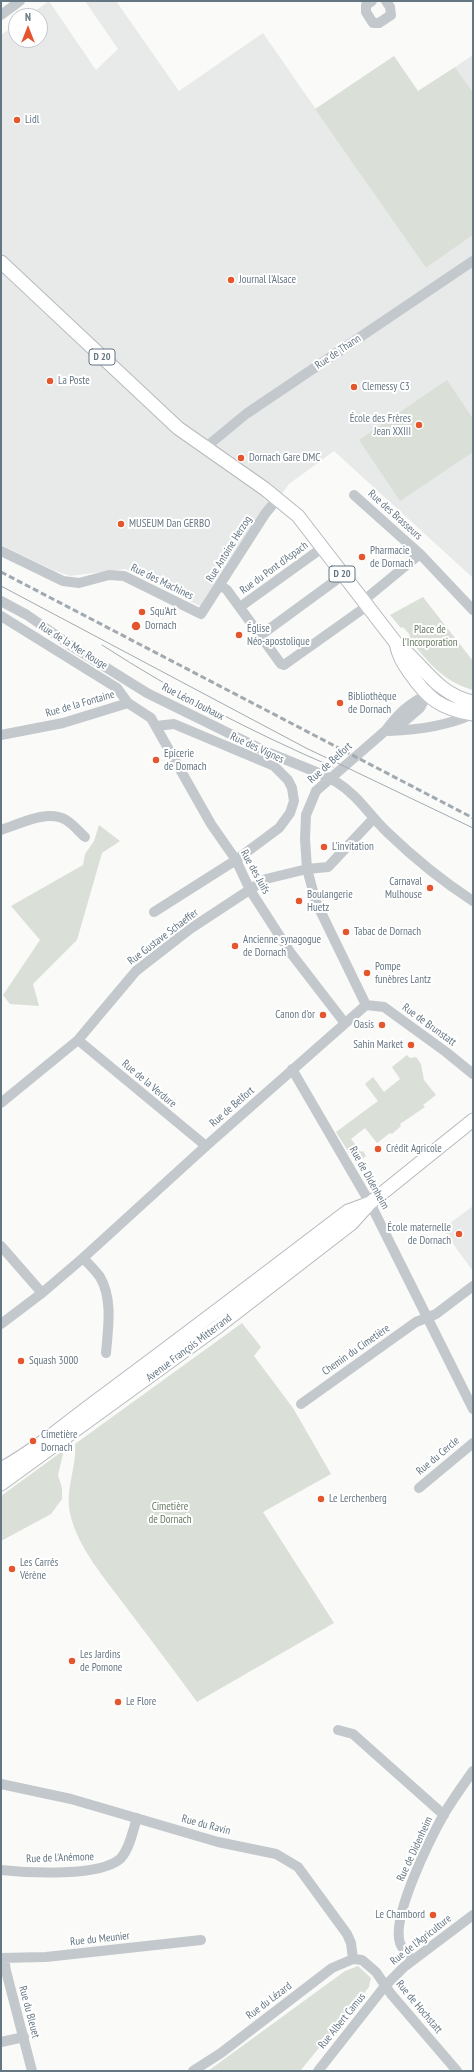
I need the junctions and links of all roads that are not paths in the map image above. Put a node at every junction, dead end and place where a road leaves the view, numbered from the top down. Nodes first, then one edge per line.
1 (20, 1) edge
2 (372, 1) edge
3 (386, 1) edge
4 (1, 15) edge
5 (473, 261) edge
6 (1, 262) edge
7 (206, 447) junction
8 (354, 495) dead end
9 (278, 498) junction
10 (322, 548) junction
11 (1, 551) edge
12 (420, 554) junction
13 (343, 575) junction
14 (220, 585) junction
15 (1, 601) edge
16 (365, 603) junction
17 (240, 607) junction
18 (473, 610) edge
19 (201, 614) joint
20 (1, 616) edge
21 (261, 635) junction
22 (396, 643) junction
23 (436, 684) junction
24 (427, 695) junction
25 (128, 702) junction
26 (473, 702) edge
27 (473, 714) edge
28 (156, 726) junction
29 (385, 731) junction
30 (1, 735) edge
31 (374, 818) junction
32 (1, 830) edge
33 (84, 837) dead end
34 (236, 860) junction
35 (307, 870) junction
36 (250, 890) junction
37 (473, 901) edge
38 (154, 912) dead end
39 (366, 1005) junction
40 (344, 1022) junction
41 (78, 1040) junction
42 (292, 1070) junction
43 (473, 1074) edge
44 (1, 1103) edge
45 (473, 1120) edge
46 (206, 1146) junction
47 (370, 1203) junction
48 (1, 1246) edge
49 (83, 1258) junction
50 (473, 1286) edge
51 (42, 1293) junction
52 (426, 1318) junction
53 (1, 1324) edge
54 (106, 1353) dead end
55 (301, 1404) dead end
56 (472, 1406) edge
57 (473, 1442) edge
58 (1, 1469) edge
59 (1, 1484) edge
60 (419, 1488) dead end
61 (338, 1730) dead end
62 (473, 1771) edge
63 (1, 1784) edge
64 (444, 1815) junction
65 (137, 1818) junction
66 (1, 1870) edge
67 (473, 1915) edge
68 (201, 1940) dead end
69 (3, 1958) edge
70 (358, 1960) junction
71 (412, 1960) junction
72 (385, 1986) junction
73 (24, 2037) junction
74 (1, 2042) edge
75 (32, 2071) edge
76 (193, 2071) edge
77 (318, 2071) edge
78 (457, 2071) edge

1 - 4 street
2 - 3 street
5 - 7 street, Rue de Thann
6 - 7 main road, D 20
7 - 9 main road, D 20
8 - 12 street, Rue des Brasseurs
9 - 10 main road, D 20
9 - 14 street, Rue Antoine Herzog
10 - 13 main road, D 20
10 - 17 street, Rue du Pont d'Aspach
11 - 19 street, Rue des Machines
12 - 16 street, Rue des Brasseurs
12 - 18 street, Rue des Brasseurs
13 - 16 main road, D 20
13 - 21 street
14 - 17 street
14 - 19 street, Rue Antoine Herzog
15 - 31 street, Rue Léon Jouhaux, bridge
16 - 21 street, Rue des Brasseurs
16 - 22 main road, D 20
17 - 21 street
20 - 25 street, Rue de la Mer Rouge
22 - 23 main road, D 20
22 - 24 main road, D 20
23 - 24 street, Rue de Belfort
23 - 26 main road
24 - 27 main road
24 - 29 street, Rue de Belfort
25 - 28 street, Rue de la Fontaine
25 - 30 street, Rue de la Fontaine
27 - 29 street
28 - 34 street, Rue des Juifs
28 - 34 street, Rue des Vignes
29 - 35 street, Rue de Belfort
31 - 35 street
31 - 37 street, Rue Léon Jouhaux
32 - 33 street
34 - 36 street, Rue des Juifs
34 - 38 street, Rue des Vignes
35 - 36 street, Rue Gustave Schaeffer
35 - 39 street, Rue de Belfort
36 - 40 street, Rue des Juifs
36 - 41 street, Rue Gustave Schaeffer
39 - 40 street, Rue de Belfort
39 - 43 street, Rue de Brunstatt
40 - 42 street, Rue de Belfort
41 - 44 street, Rue Gustave Schaeffer
41 - 46 street, Rue de la Verdure
42 - 46 street, Rue de Belfort
42 - 47 street, Rue de Didenheim
45 - 47 main road, Avenue François Mitterrand
46 - 49 street, Rue de Belfort
47 - 52 street, Rue de Didenheim
47 - 58 main road, Avenue François Mitterrand
47 - 59 main road, Avenue François Mitterrand
48 - 51 street
49 - 51 street, Rue de Belfort
49 - 54 street
50 - 52 street, Chemin du Cimetière
51 - 53 street, Rue de Belfort
52 - 55 street, Chemin du Cimetière
52 - 56 street, Rue de Didenheim
57 - 60 street, Rue du Cercle
61 - 64 street, Rue de Didenheim
62 - 64 street, Rue de Didenheim
63 - 65 street, Rue du Ravin
64 - 71 street, Rue de Didenheim
65 - 66 street, Rue de l'Anémone
65 - 70 street, Rue du Ravin
67 - 71 street, Rue de l'Agriculture
68 - 69 street, Rue du Meunier
69 - 73 street, Rue du Bleuet
70 - 72 street, Rue de Hochstatt
70 - 76 street, Rue du Lézard
71 - 72 street, Rue de l'Agriculture
72 - 77 street, Rue Albert Camus
72 - 78 street, Rue de Hochstatt
73 - 74 street
73 - 75 street, Rue du Bleuet

